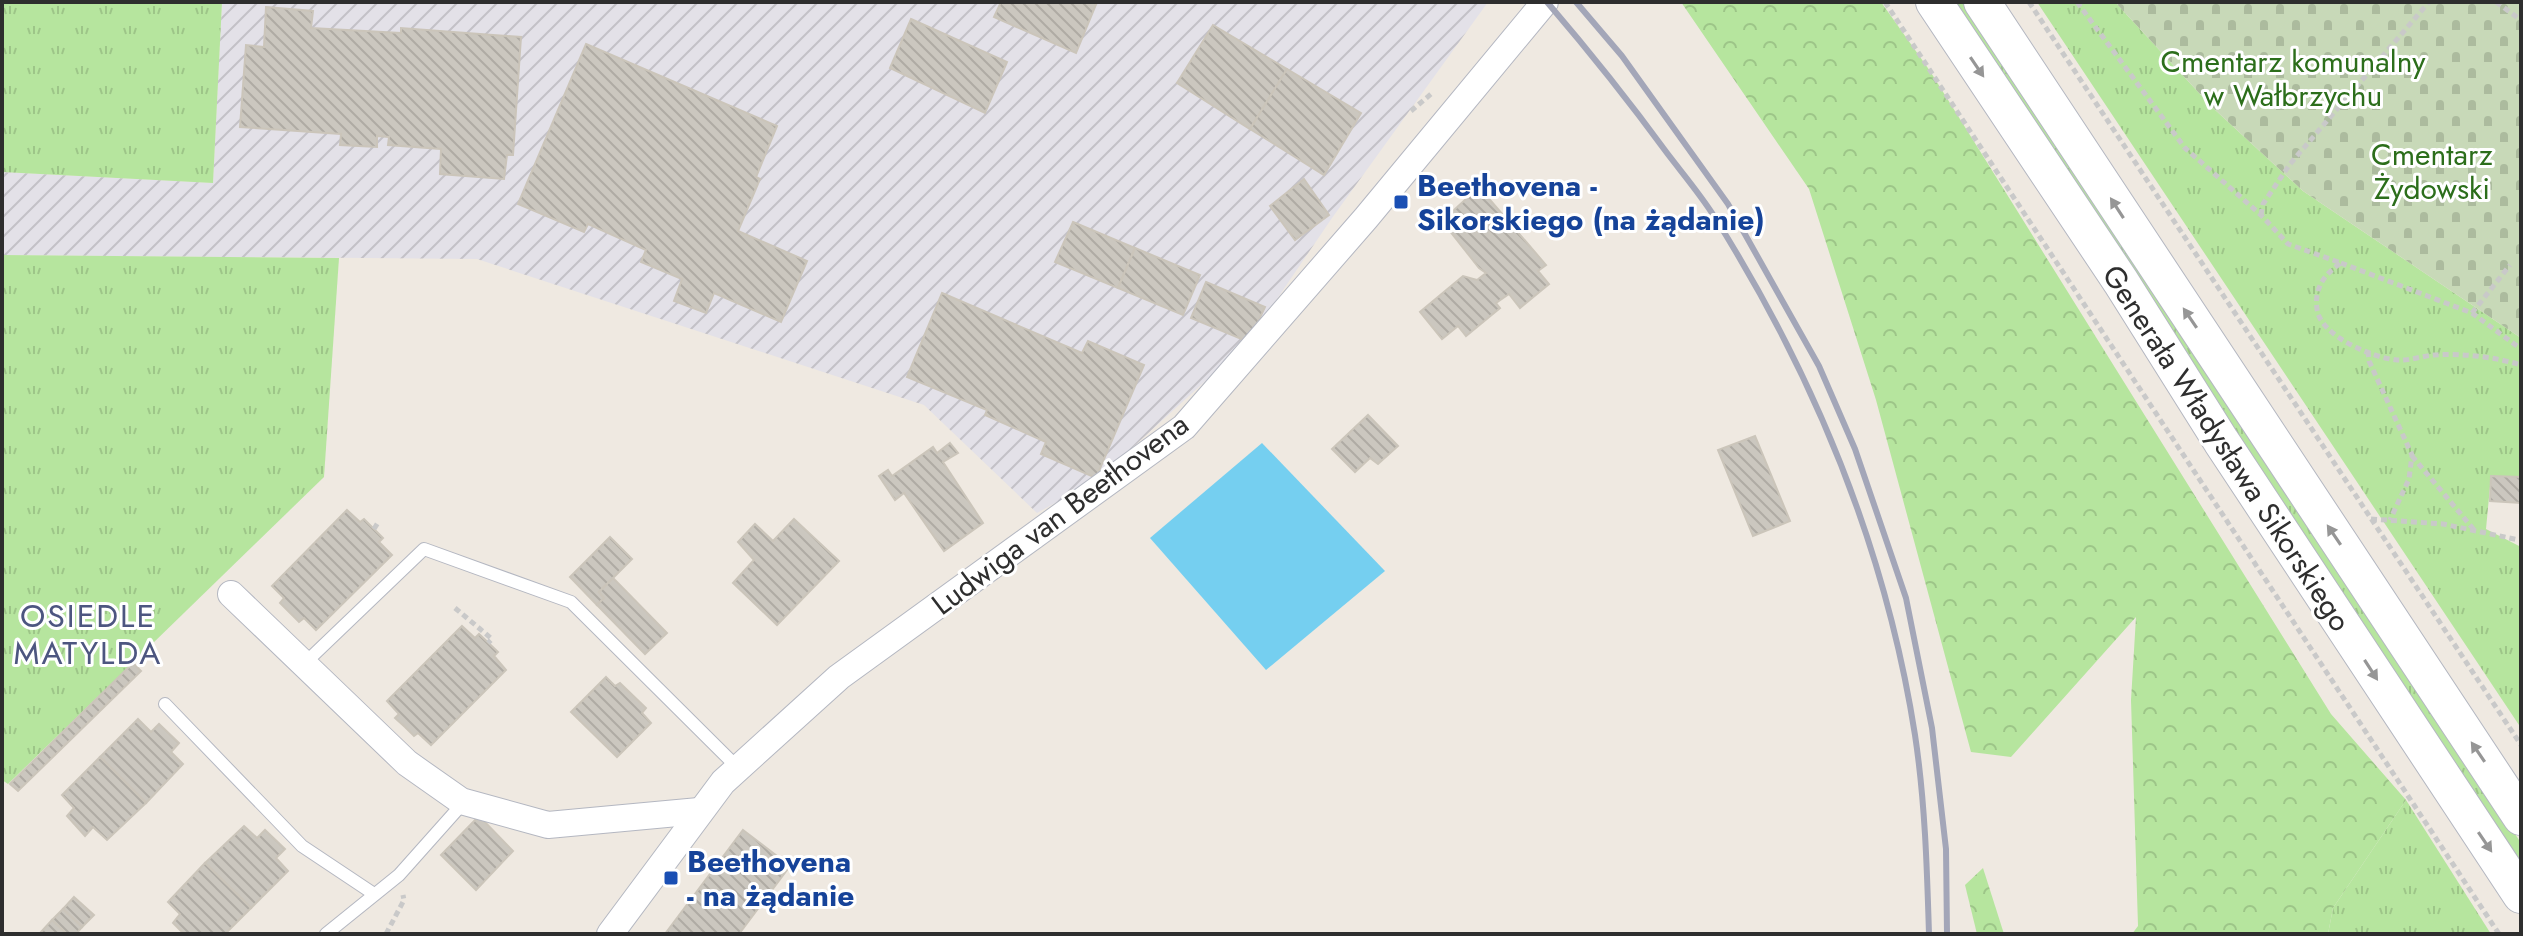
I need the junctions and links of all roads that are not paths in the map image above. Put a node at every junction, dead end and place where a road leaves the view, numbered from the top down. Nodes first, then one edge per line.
1 (1545, 2) edge
2 (1934, 2) edge
3 (1982, 2) edge
4 (231, 594) dead end
5 (304, 664) junction
6 (165, 704) dead end
7 (738, 768) junction
8 (464, 802) junction
9 (699, 811) junction
10 (2521, 817) edge
11 (374, 894) junction
12 (2521, 895) edge
13 (326, 934) edge
14 (610, 934) edge

1 - 7 street, Ludwiga van Beethovena
2 -> 12 main road, Generała Władysława Sikorskiego
10 -> 3 main road, Generała Władysława Sikorskiego
4 - 5 street
5 - 7 lane
5 - 8 street
6 - 11 lane
7 - 9 street, Ludwiga van Beethovena
8 - 9 street
8 - 11 lane
9 - 14 street, Ludwiga van Beethovena
11 - 13 lane

